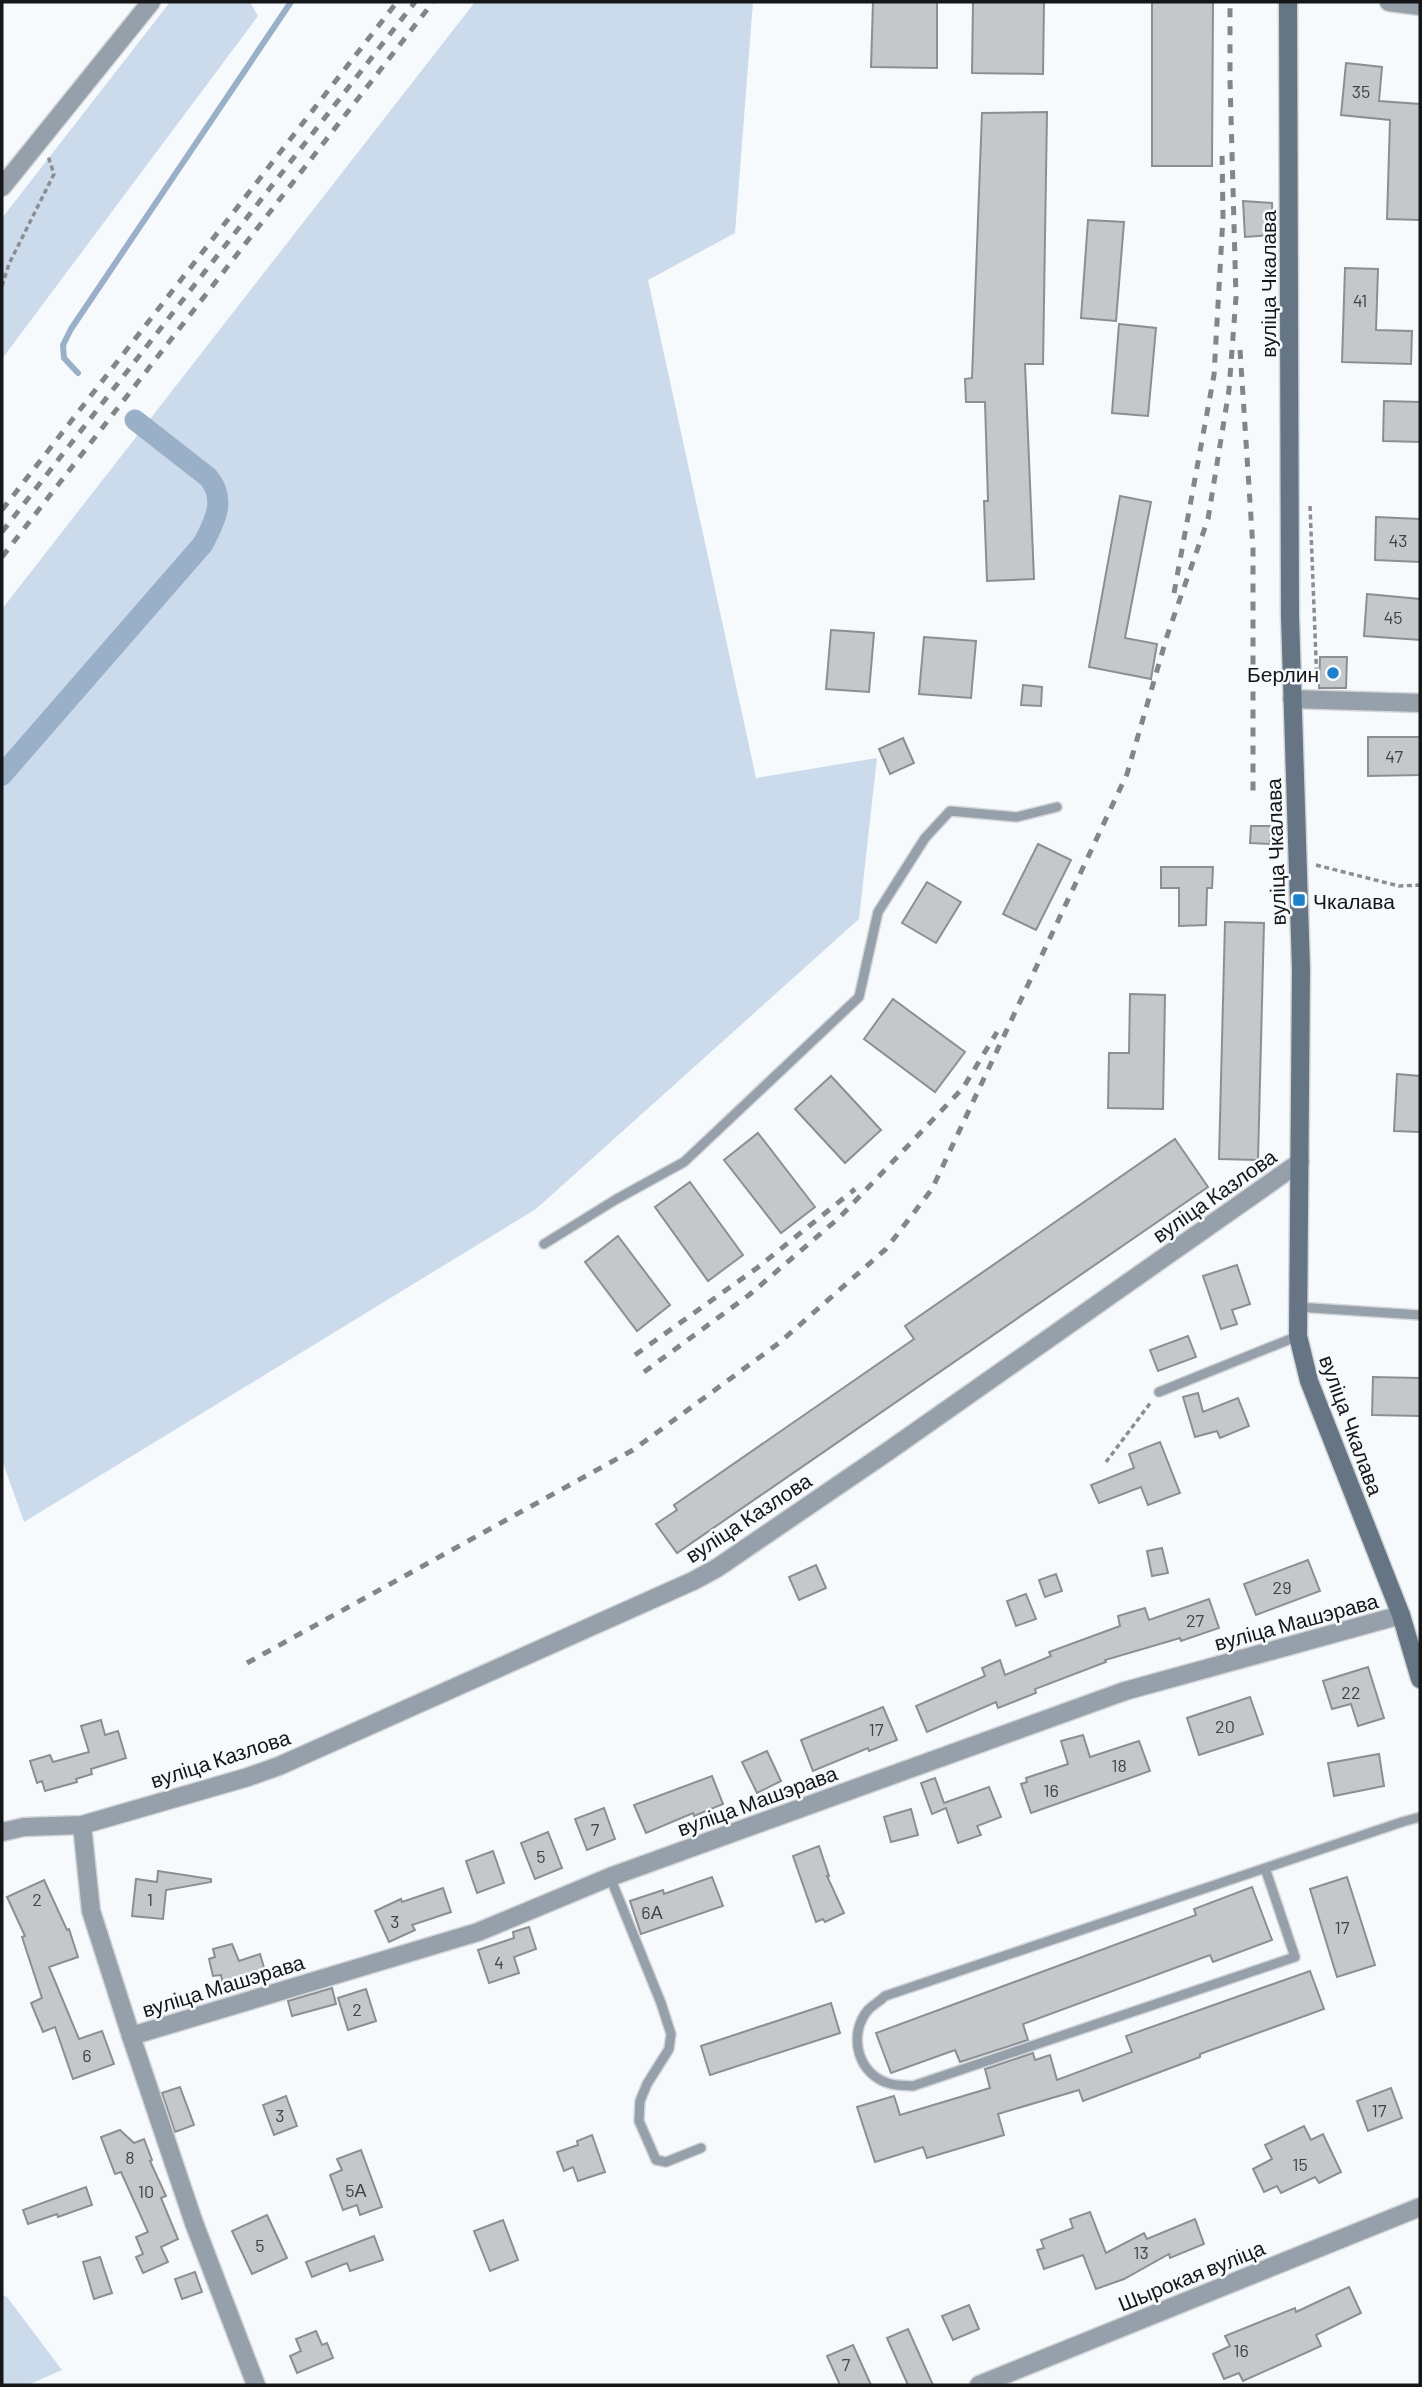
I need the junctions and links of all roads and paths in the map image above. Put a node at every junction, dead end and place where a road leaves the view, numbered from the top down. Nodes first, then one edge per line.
1 (151, 2) edge
2 (1288, 2) edge
3 (1389, 2) edge
4 (1420, 6) edge
5 (43, 137) junction
6 (2, 187) edge
7 (2, 286) edge
8 (1292, 699) junction
9 (1420, 703) edge
10 (1057, 807) dead end
11 (1298, 861) junction
12 (1420, 885) edge
13 (1300, 1162) junction
14 (544, 1244) dead end
15 (1297, 1307) junction
16 (1420, 1315) edge
17 (1298, 1336) junction
18 (1159, 1392) joint
19 (1106, 1462) dead end
20 (1401, 1615) junction
21 (1420, 1679) edge
22 (1420, 1817) edge
23 (82, 1825) junction
24 (2, 1832) edge
25 (1265, 1868) junction
26 (610, 1877) junction
27 (131, 2036) junction
28 (701, 2148) dead end
29 (1420, 2207) edge
30 (256, 2385) edge
31 (978, 2385) edge

1 - 5 street
2 - 8 street, вуліца Чкалава
3 - 4 street
5 - 6 street
5 - 7 path
8 - 9 street
8 - 11 street, вуліца Чкалава
10 - 14 lane
11 - 12 path
11 - 13 street, вуліца Чкалава
13 - 15 street, вуліца Чкалава
13 - 23 street, вуліца Казлова
15 - 16 lane
15 - 17 street, вуліца Чкалава
17 - 18 lane
17 - 20 street, вуліца Чкалава
18 - 19 path
20 - 21 street, вуліца Чкалава
20 - 26 street, вуліца Машэрава
22 - 25 lane
23 - 24 street, вуліца Казлова
23 - 27 street
25 - 25 lane
26 - 27 street, вуліца Машэрава
26 - 28 lane
27 - 30 street
29 - 31 street, Шырокая вуліца

